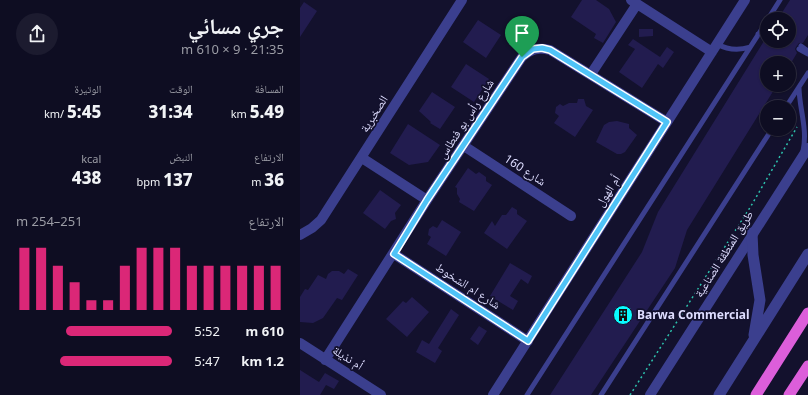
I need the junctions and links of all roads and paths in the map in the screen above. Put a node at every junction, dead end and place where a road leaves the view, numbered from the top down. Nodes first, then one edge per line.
1 (462, 0) edge
2 (745, 0) edge
3 (780, 0) edge
4 (634, 2) edge
5 (773, 12) edge
6 (760, 31) edge
7 (758, 34) joint
8 (750, 46) junction
9 (714, 48) junction
10 (808, 51) edge
11 (808, 54) edge
12 (808, 73) edge
13 (591, 74) junction
14 (799, 87) junction
15 (791, 100) edge
16 (667, 122) junction
17 (804, 123) junction
18 (768, 136) edge
19 (464, 146) junction
20 (808, 148) edge
21 (362, 158) junction
22 (799, 162) junction
23 (427, 200) junction
24 (571, 216) dead end
25 (752, 233) junction
26 (300, 235) edge
27 (394, 254) junction
28 (808, 254) edge
29 (808, 313) edge
30 (528, 341) junction
31 (752, 343) junction
32 (300, 344) edge
33 (325, 360) junction
34 (808, 366) edge
35 (381, 395) edge
36 (494, 395) edge
37 (527, 395) edge
38 (601, 395) edge
39 (630, 395) edge
40 (650, 395) edge
41 (719, 395) edge
42 (756, 395) edge
43 (789, 395) edge

1 - 21 street, الصخبرية
2 - 9 street, أم الهول
3 - 5 lane
4 - 9 street
4 - 13 street
6 - 7 lane
7 - 8 lane
8 - 9 lane
8 - 37 lane
9 - 16 street, أم الهول
10 - 11 lane
12 - 14 lane
13 - 16 street, شارع رأس بو فنطاس
13 - 19 street, شارع رأس بو فنطاس
14 - 15 lane
14 - 17 lane
16 - 30 street, أم الهول
17 - 22 lane
17 - 39 path
18 - 38 lane
19 - 23 street, شارع رأس بو فنطاس
19 - 24 street, شارع 160
20 - 22 street, طريق المنطقة الصناعية
21 - 23 street
21 - 26 street, الصخبرية
22 - 25 street, طريق المنطقة الصناعية
23 - 27 street, شارع رأس بو فنطاس
25 - 31 street
25 - 40 street, طريق المنطقة الصناعية
27 - 30 street, شارع ام الشخوط
27 - 33 street, شارع رأس بو فنطاس
28 - 31 street
29 - 42 highway
30 - 36 street, أم الهول
31 - 41 street
32 - 33 street, أم نذيلة
33 - 35 street, أم نذيلة
34 - 43 highway

